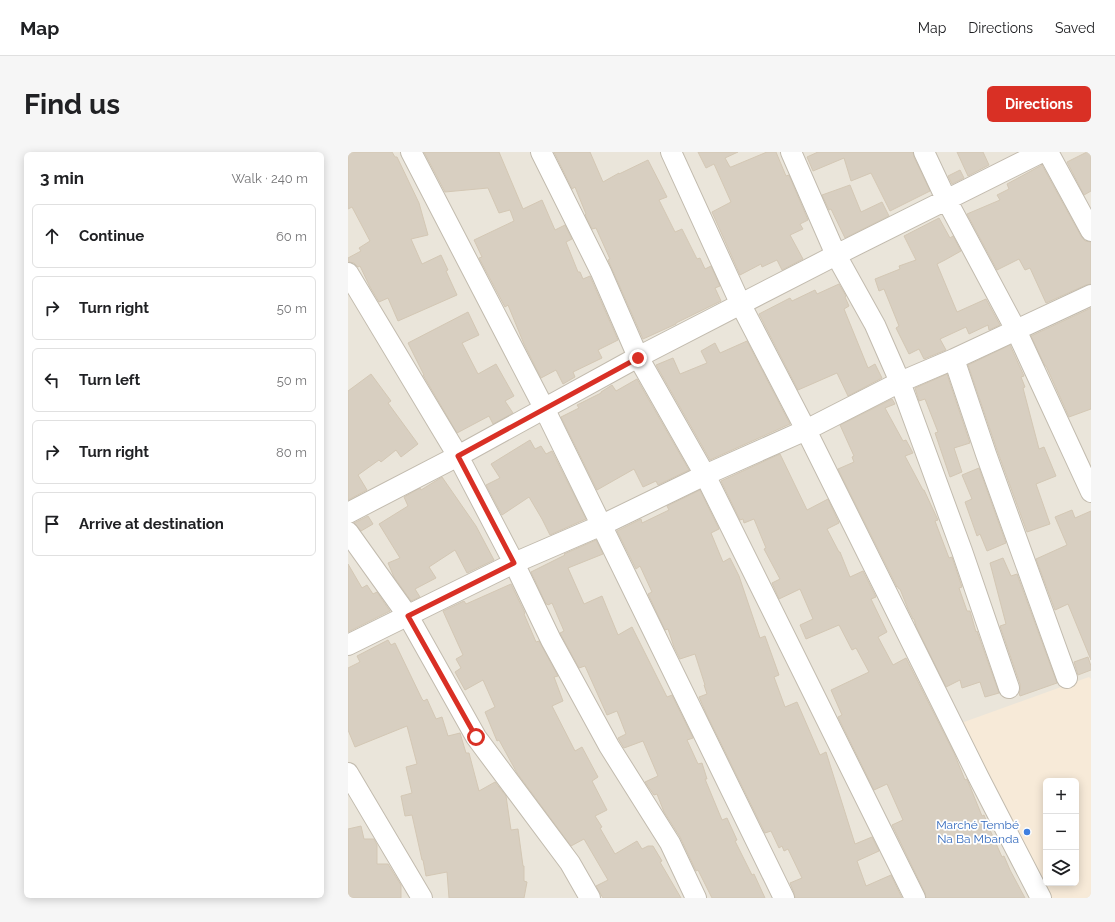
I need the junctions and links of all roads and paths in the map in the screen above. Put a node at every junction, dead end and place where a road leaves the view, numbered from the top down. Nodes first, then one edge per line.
1 (411, 152) edge
2 (541, 152) edge
3 (671, 152) edge
4 (791, 152) edge
5 (924, 152) edge
6 (1042, 152) edge
7 (1048, 152) edge
8 (946, 199) junction
9 (1091, 230) edge
10 (836, 255) junction
11 (348, 273) edge
12 (1091, 295) edge
13 (741, 305) junction
14 (1016, 330) junction
15 (638, 358) junction
16 (954, 359) junction
17 (900, 382) junction
18 (544, 408) junction
19 (806, 430) junction
20 (458, 456) junction
21 (706, 475) junction
22 (1091, 492) edge
23 (348, 512) edge
24 (602, 525) junction
25 (348, 532) edge
26 (514, 563) junction
27 (408, 616) junction
28 (348, 645) edge
29 (1067, 678) dead end
30 (1009, 688) dead end
31 (348, 773) edge
32 (422, 898) edge
33 (590, 898) edge
34 (696, 898) edge
35 (784, 898) edge
36 (916, 898) edge
37 (1041, 898) edge

1 - 18 street
2 - 15 street
3 - 13 street
4 - 10 street
5 - 8 street
6 - 8 street
7 - 9 street
8 - 10 street
8 - 14 street
10 - 13 street
10 - 17 street
11 - 20 street
12 - 14 street
13 - 15 street
13 - 19 street
14 - 16 street
14 - 22 street
15 - 18 street
15 - 21 street
16 - 17 street
16 - 29 street
17 - 19 street
17 - 30 street
18 - 20 street
18 - 24 street
19 - 21 street
19 - 37 street
20 - 23 street
20 - 26 street
21 - 24 street
21 - 36 street
24 - 26 street
24 - 35 street
25 - 27 street
26 - 27 street
26 - 34 street
27 - 28 street
27 - 33 street
31 - 32 street

